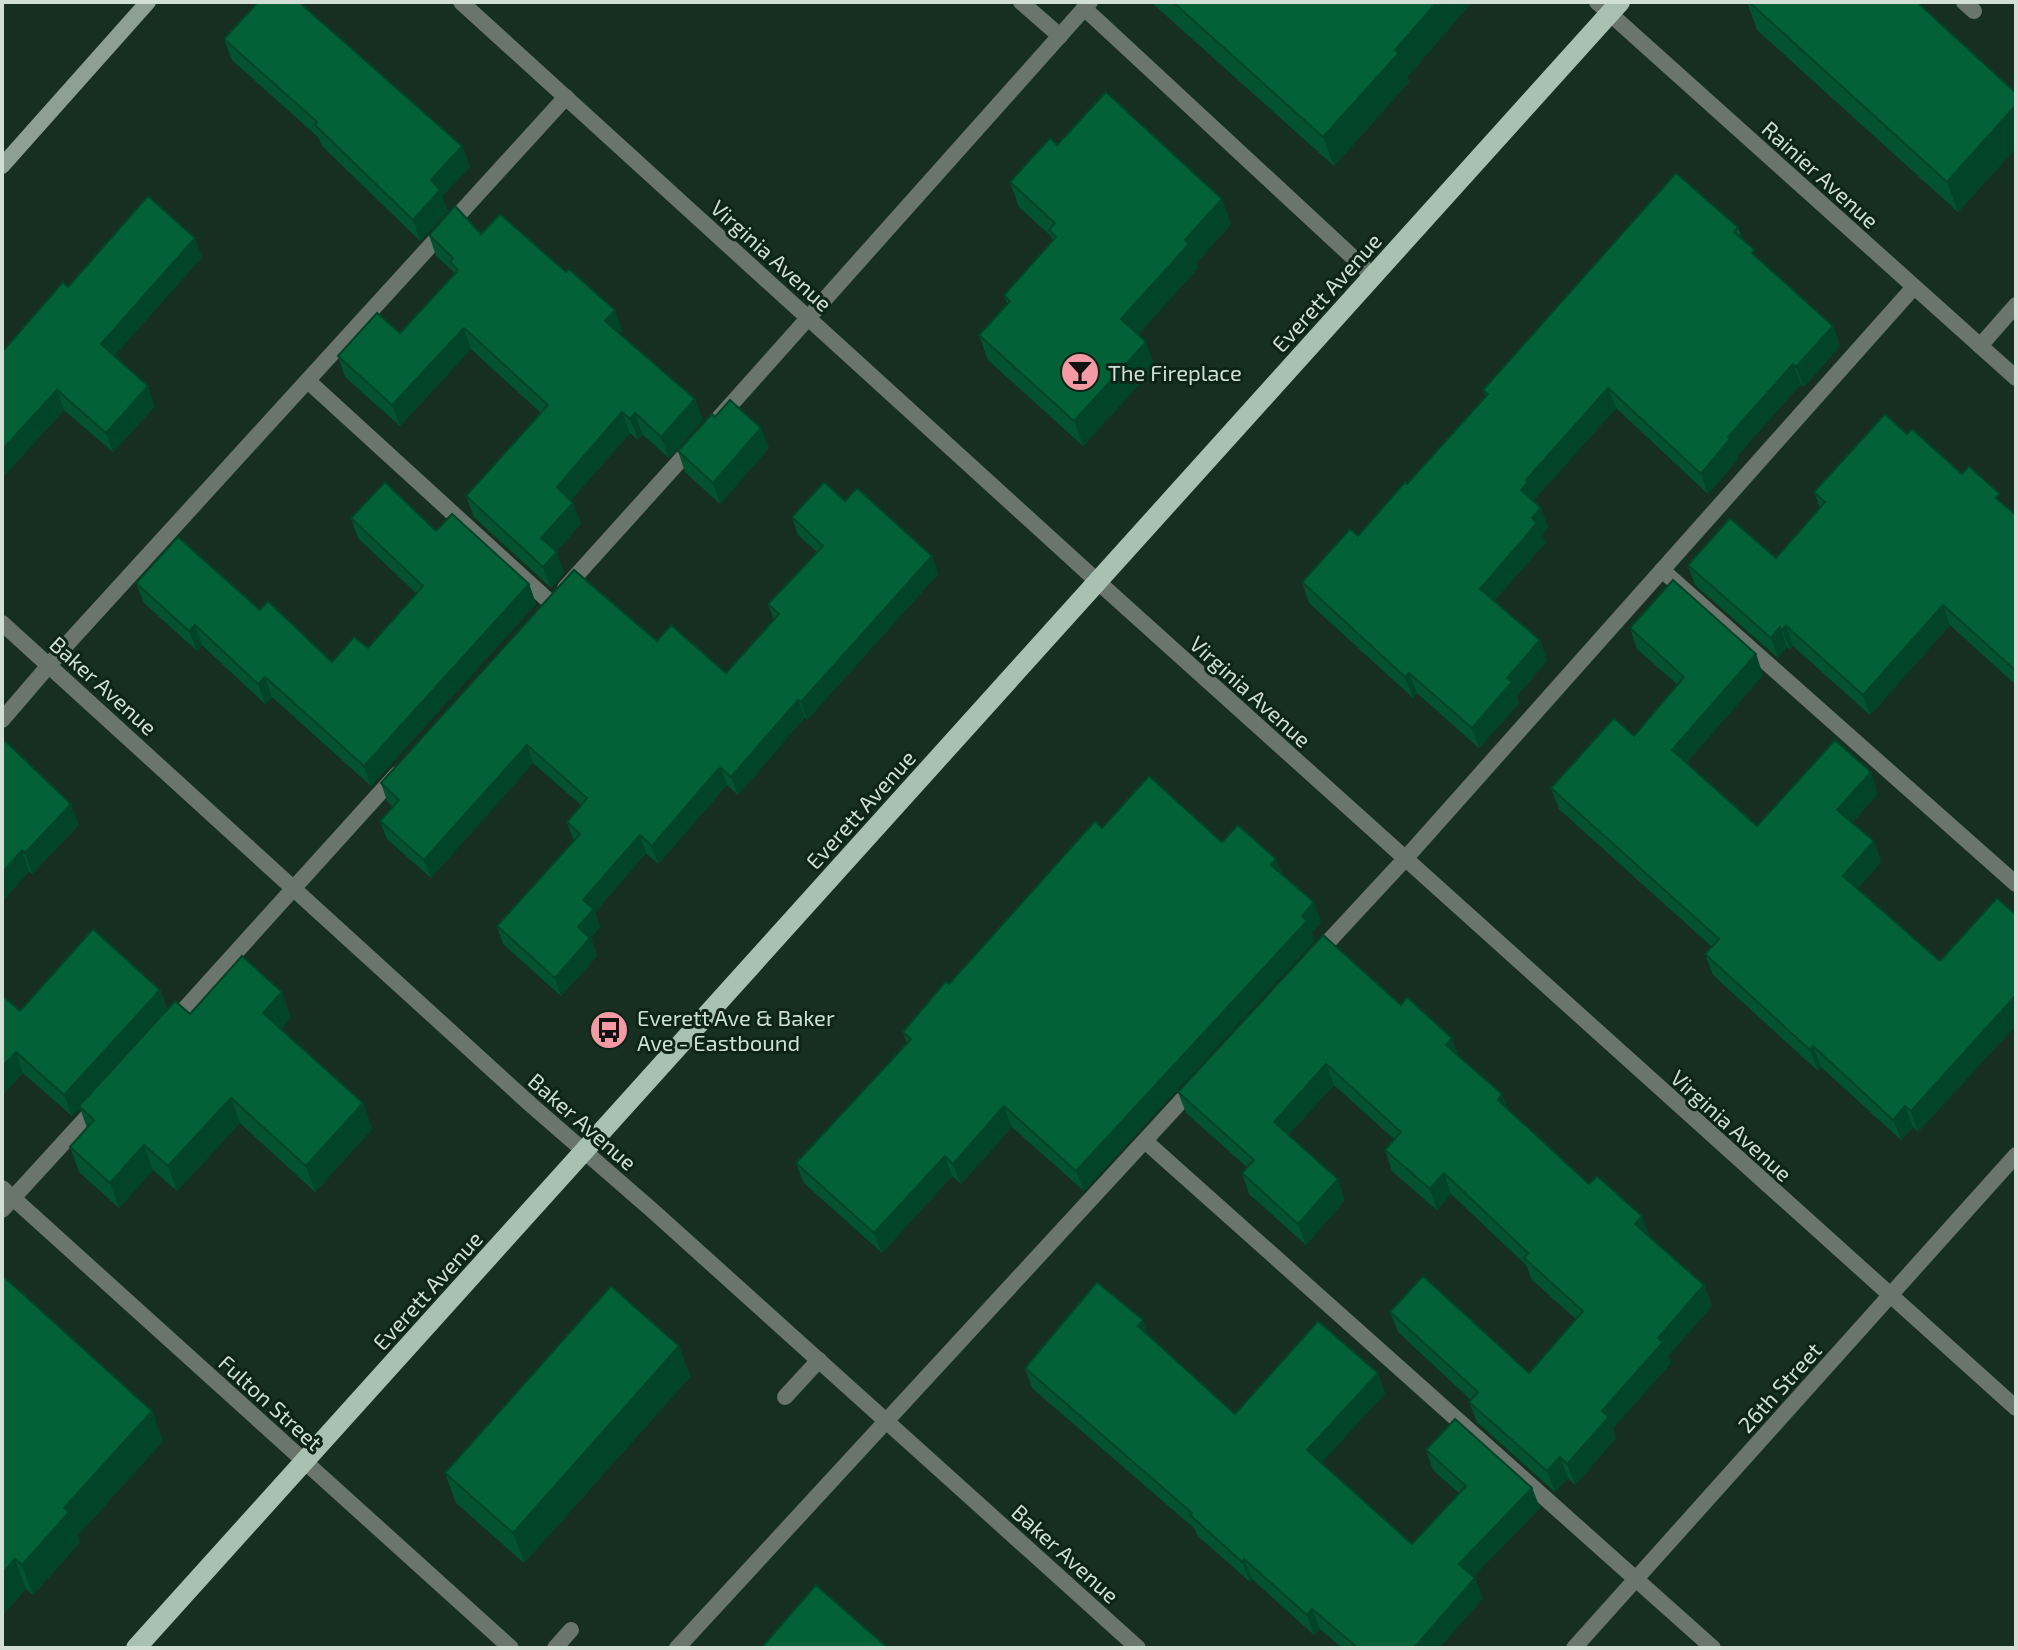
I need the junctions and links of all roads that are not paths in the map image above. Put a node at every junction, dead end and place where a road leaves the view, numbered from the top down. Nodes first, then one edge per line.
1 (148, 2) edge
2 (461, 2) edge
3 (1021, 2) edge
4 (1087, 5) edge
5 (1609, 6) edge
6 (1060, 36) junction
7 (566, 97) junction
8 (2, 166) edge
9 (1373, 276) junction
10 (1914, 287) junction
11 (2016, 305) edge
12 (809, 318) junction
13 (1980, 346) junction
14 (2016, 378) edge
15 (308, 381) junction
16 (1662, 570) junction
17 (1097, 581) junction
18 (2, 623) edge
19 (49, 665) junction
20 (2, 720) edge
21 (412, 757) edge
22 (1405, 859) junction
23 (2016, 884) edge
24 (294, 887) junction
25 (1305, 967) edge
26 (158, 1038) edge
27 (1209, 1071) edge
28 (106, 1095) edge
29 (1145, 1141) junction
30 (584, 1152) junction
31 (2016, 1155) edge
32 (6, 1199) edge
33 (1890, 1296) junction
34 (819, 1360) junction
35 (785, 1397) dead end
36 (2016, 1408) edge
37 (887, 1421) junction
38 (304, 1462) junction
39 (1636, 1579) junction
40 (571, 1630) dead end
41 (136, 1648) edge
42 (511, 1648) edge
43 (555, 1648) edge
44 (677, 1648) edge
45 (1138, 1648) edge
46 (1574, 1648) edge
47 (1713, 1648) edge

1 - 8 street
2 - 7 street, Virginia Avenue
3 - 6 street
4 - 6 street
4 - 9 street
5 - 9 main road, Everett Avenue
5 - 10 street, Rainier Avenue
6 - 12 street
7 - 12 street, Virginia Avenue
7 - 15 street
9 - 17 main road, Everett Avenue
10 - 13 street, Rainier Avenue
10 - 16 street
11 - 13 street
12 - 15 street
12 - 17 street, Virginia Avenue
13 - 14 street, Rainier Avenue
15 - 19 street
16 - 22 street
16 - 23 street
17 - 22 street, Virginia Avenue
17 - 30 main road, Everett Avenue
18 - 19 street, Baker Avenue
19 - 20 street
19 - 24 street, Baker Avenue
21 - 24 street
22 - 25 street
22 - 33 street, Virginia Avenue
24 - 26 street
24 - 30 street, Baker Avenue
27 - 29 street
28 - 32 street
29 - 37 street
29 - 39 street
30 - 34 street, Baker Avenue
30 - 38 main road, Everett Avenue
31 - 33 street, 26th Street
32 - 38 street, Fulton Street
33 - 36 street, Virginia Avenue
33 - 39 street, 26th Street
34 - 35 street
34 - 37 street, Baker Avenue
37 - 44 street
37 - 45 street, Baker Avenue
38 - 41 main road, Everett Avenue
38 - 42 street, Fulton Street
39 - 46 street, 26th Street
39 - 47 street
40 - 43 street

